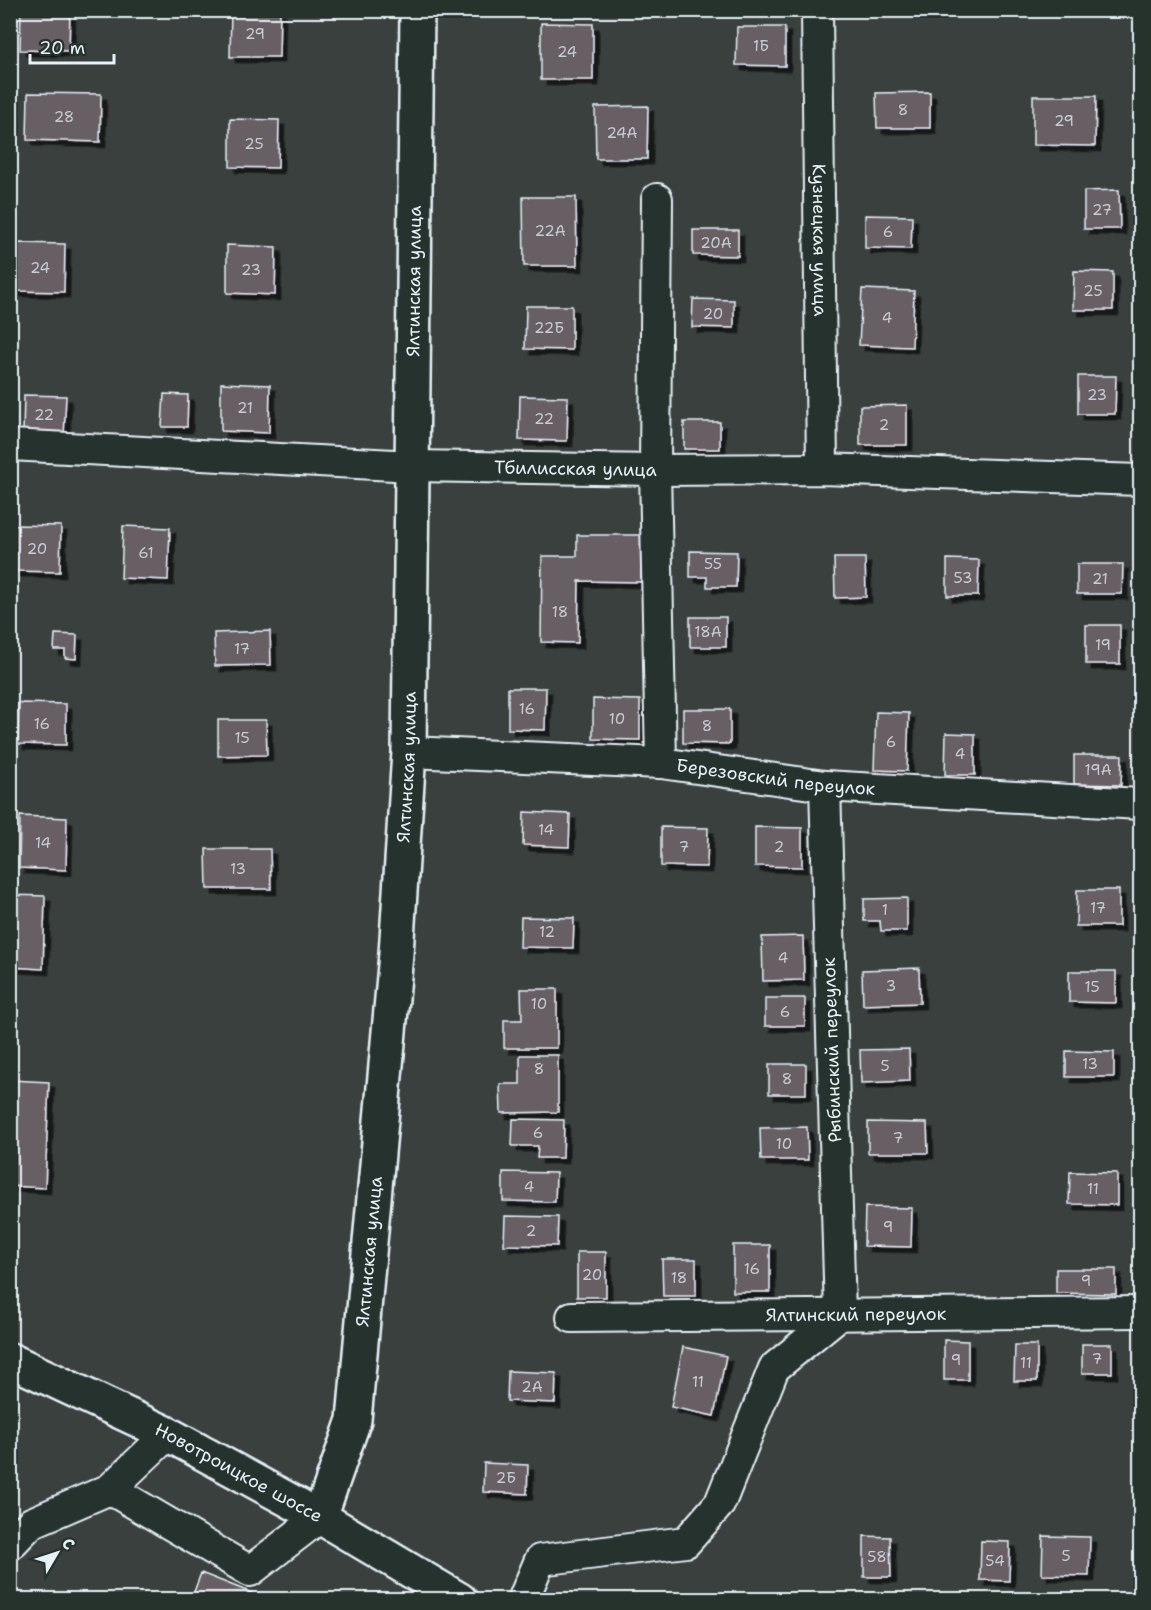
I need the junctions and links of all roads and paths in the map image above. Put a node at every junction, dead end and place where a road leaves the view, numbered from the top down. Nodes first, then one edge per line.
1 (417, 10) edge
2 (817, 10) edge
3 (657, 199) dead end
4 (10, 445) edge
5 (413, 466) junction
6 (822, 469) junction
7 (655, 470) junction
8 (1140, 480) edge
9 (409, 752) junction
10 (661, 763) junction
11 (825, 786) junction
12 (1140, 804) edge
13 (1140, 1312) edge
14 (840, 1314) junction
15 (572, 1317) dead end
16 (10, 1360) edge
17 (168, 1434) junction
18 (110, 1489) junction
19 (320, 1516) junction
20 (10, 1545) edge
21 (460, 1599) edge
22 (523, 1599) edge

1 - 5 main road, Ялтинская улица
2 - 6 street, Кузнецкая улица
3 - 7 street
4 - 5 street, Тбилисская улица
5 - 7 street, Тбилисская улица
5 - 9 main road, Ялтинская улица
6 - 7 street, Тбилисская улица
6 - 8 street, Тбилисская улица
7 - 10 street
9 - 10 street, Березовский переулок
9 - 19 main road, Ялтинская улица
10 - 11 street, Березовский переулок
11 - 12 street, Березовский переулок
11 - 14 street, Рыбинский переулок
13 - 14 street, Ялтинский переулок
14 - 15 street, Ялтинский переулок
14 - 22 street
16 - 17 main road, Новотроицкое шоссе
17 - 18 street
17 - 19 main road, Новотроицкое шоссе
18 - 19 street
18 - 20 street
19 - 21 main road, Новотроицкое шоссе

